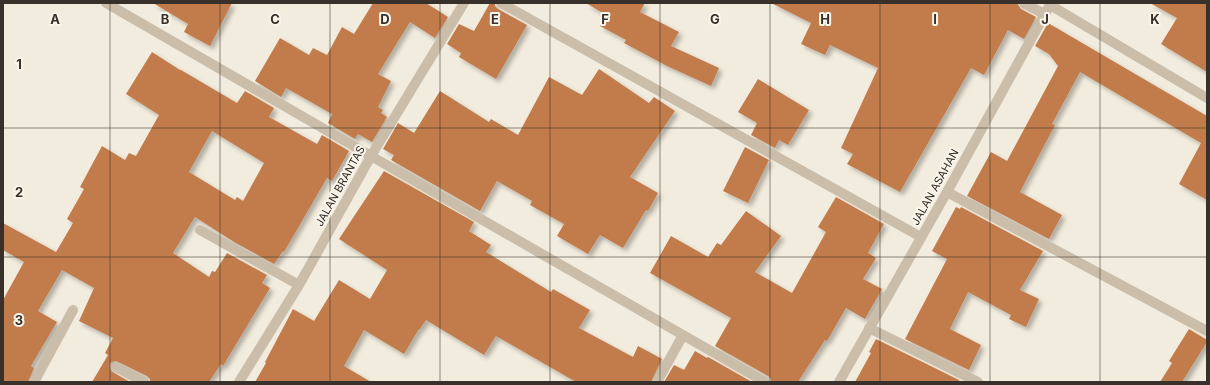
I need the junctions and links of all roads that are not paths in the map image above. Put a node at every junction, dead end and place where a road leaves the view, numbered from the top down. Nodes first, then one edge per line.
1 (106, 3) edge
2 (464, 3) edge
3 (501, 3) edge
4 (1024, 3) edge
5 (1050, 4) edge
6 (1044, 14) junction
7 (1207, 98) edge
8 (370, 156) junction
9 (946, 192) junction
10 (200, 230) dead end
11 (921, 237) junction
12 (299, 285) junction
13 (73, 310) dead end
14 (869, 328) junction
15 (1207, 331) edge
16 (683, 335) junction
17 (116, 367) dead end
18 (34, 382) edge
19 (144, 382) edge
20 (239, 382) edge
21 (657, 382) edge
22 (765, 382) edge
23 (839, 382) edge
24 (978, 382) edge

1 - 8 street
2 - 8 street, JALAN BRANTAS
3 - 11 street
4 - 6 street
5 - 6 street, JALAN ASAHAN
5 - 7 street
6 - 9 street, JALAN ASAHAN
8 - 12 street, JALAN BRANTAS
8 - 16 street
9 - 11 street, JALAN ASAHAN
9 - 15 street
10 - 12 street
11 - 14 street, JALAN ASAHAN
12 - 20 street, JALAN BRANTAS
13 - 18 street
14 - 23 street, JALAN ASAHAN
14 - 24 street
16 - 21 street
16 - 22 street
17 - 19 street

